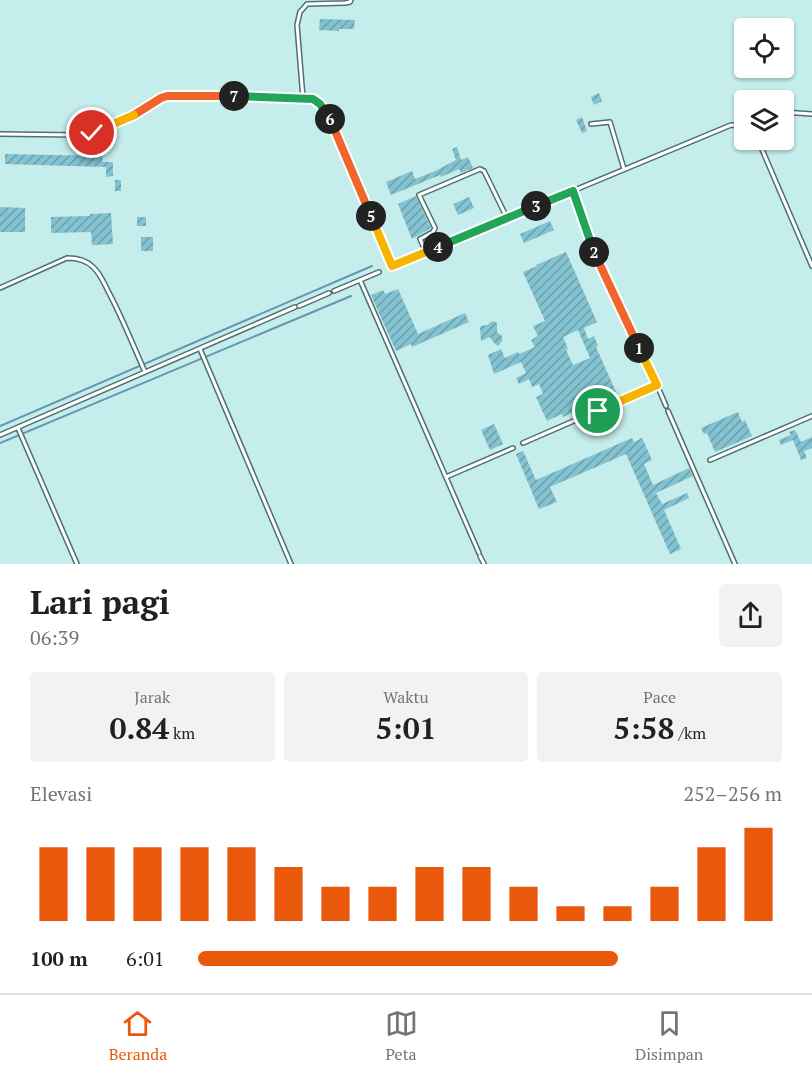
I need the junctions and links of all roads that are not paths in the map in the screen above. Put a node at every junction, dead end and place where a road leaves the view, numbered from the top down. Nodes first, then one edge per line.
1 (351, 0) edge
2 (313, 2) edge
3 (303, 98) junction
4 (794, 113) edge
5 (812, 114) edge
6 (591, 124) dead end
7 (734, 124) edge
8 (0, 134) edge
9 (762, 150) edge
10 (624, 169) junction
11 (573, 191) junction
12 (507, 218) junction
13 (426, 252) junction
14 (812, 267) edge
15 (379, 272) dead end
16 (360, 280) junction
17 (0, 288) edge
18 (334, 291) dead end
19 (329, 293) dead end
20 (200, 349) junction
21 (146, 372) junction
22 (657, 385) junction
23 (666, 406) dead end
24 (598, 411) dead end
25 (668, 411) dead end
26 (592, 413) dead end
27 (812, 416) edge
28 (18, 428) junction
29 (0, 435) edge
30 (523, 443) dead end
31 (513, 448) dead end
32 (710, 460) dead end
33 (446, 477) junction
34 (77, 564) edge
35 (291, 564) edge
36 (484, 564) edge
37 (735, 564) edge

1 - 2 lane
2 - 3 lane
3 - 8 lane
3 - 13 lane
4 - 5 lane
6 - 10 lane
7 - 10 lane
9 - 14 lane
10 - 11 lane
11 - 12 lane
11 - 22 lane
12 - 13 lane
12 - 13 lane
15 - 16 lane
16 - 18 lane
16 - 33 lane
17 - 21 lane
19 - 20 lane
20 - 21 lane
20 - 35 lane
21 - 28 lane
22 - 23 lane
22 - 24 lane
25 - 37 lane
26 - 30 lane
27 - 32 lane
28 - 29 lane
28 - 34 lane
31 - 33 lane
33 - 36 lane

